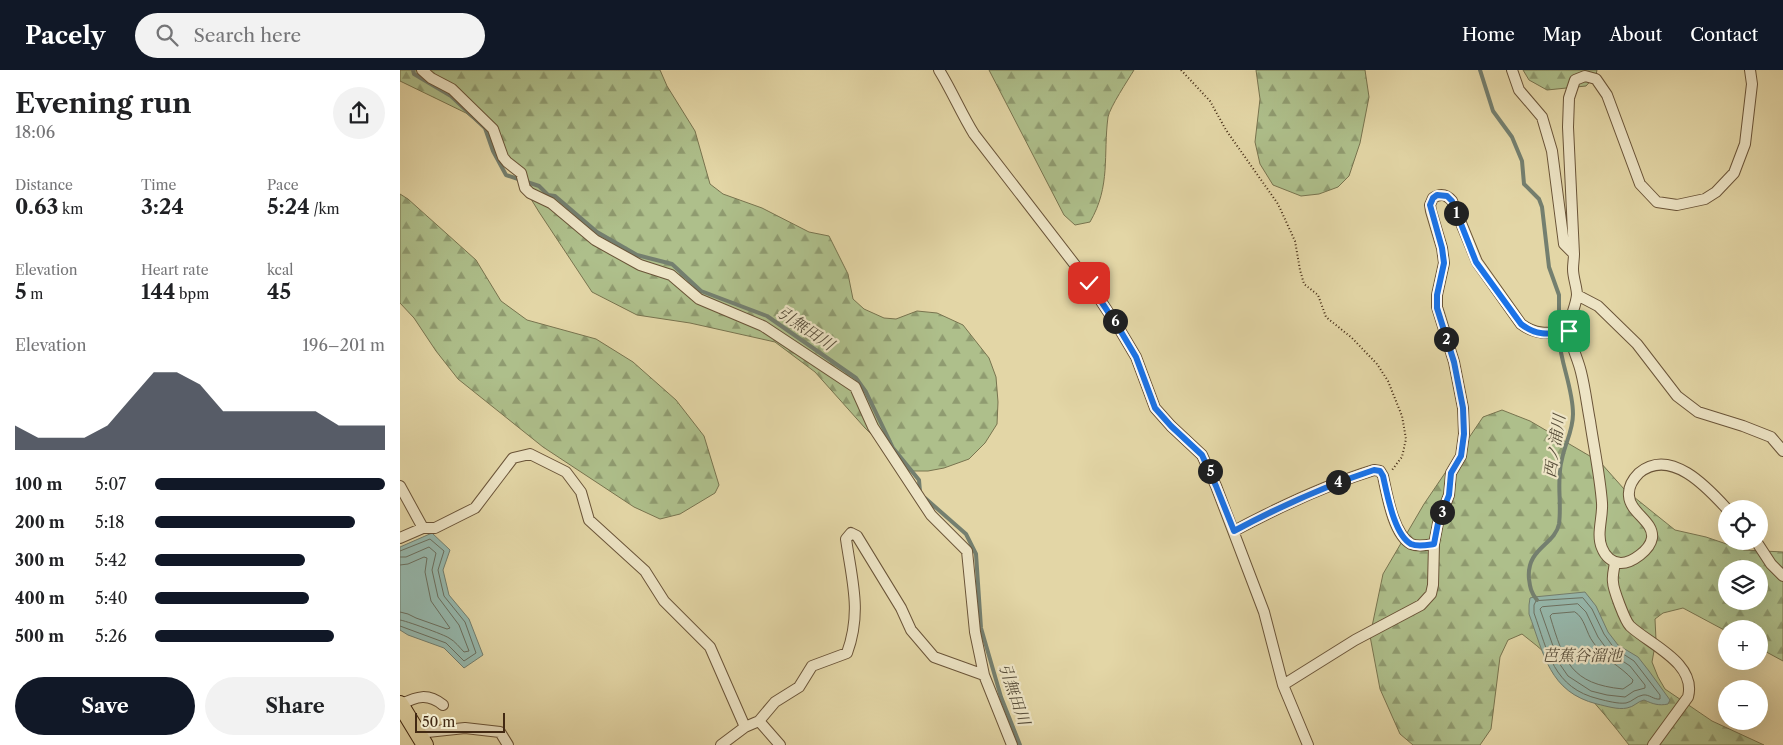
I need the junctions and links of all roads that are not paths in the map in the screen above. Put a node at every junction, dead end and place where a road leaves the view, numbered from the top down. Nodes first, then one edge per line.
1 (422, 70) edge
2 (939, 70) edge
3 (1512, 70) edge
4 (1750, 70) edge
5 (1574, 254) junction
6 (1576, 295) junction
7 (1569, 331) junction
8 (1783, 451) edge
9 (400, 486) edge
10 (1719, 500) edge
11 (423, 528) junction
12 (1234, 531) junction
13 (400, 538) edge
14 (1434, 544) junction
15 (1762, 550) edge
16 (1615, 563) junction
17 (1783, 576) edge
18 (984, 675) junction
19 (1283, 685) junction
20 (400, 704) edge
21 (444, 705) dead end
22 (759, 721) junction
23 (745, 727) junction
24 (422, 739) edge
25 (508, 745) edge
26 (721, 745) edge
27 (780, 745) edge
28 (1012, 745) edge
29 (1308, 745) edge
30 (1653, 745) edge

1 - 18 street
2 - 12 street
3 - 5 street
4 - 5 street
5 - 6 street
6 - 7 street
6 - 8 street
7 - 14 street
7 - 16 street
9 - 11 street
10 - 16 street
11 - 13 street
11 - 23 street
12 - 14 street
12 - 19 street
14 - 19 street
15 - 17 street
16 - 30 street
18 - 22 street
18 - 28 street
19 - 29 street
20 - 21 street
20 - 24 main road
22 - 23 street
22 - 27 street
23 - 26 street
24 - 25 street

